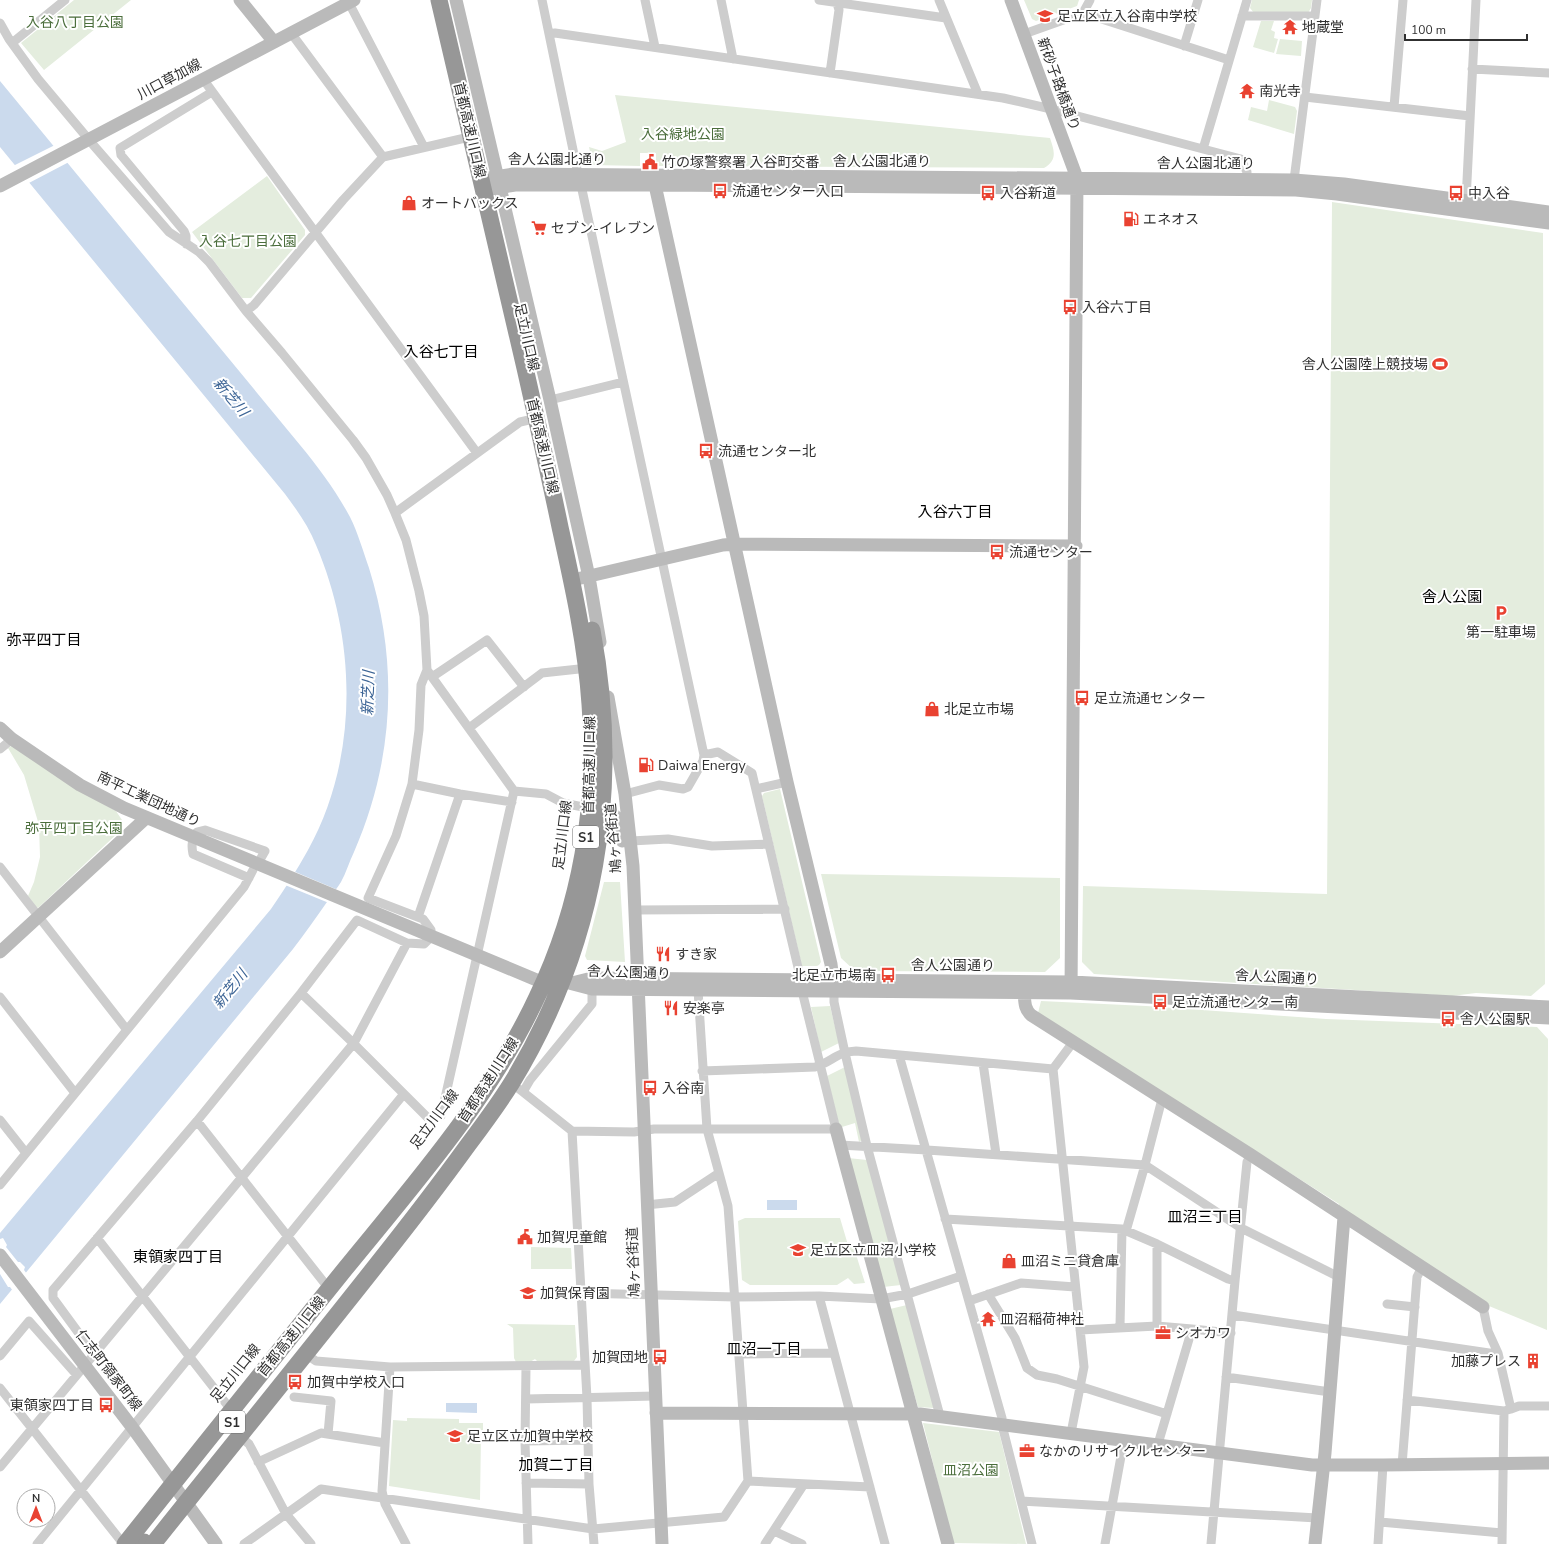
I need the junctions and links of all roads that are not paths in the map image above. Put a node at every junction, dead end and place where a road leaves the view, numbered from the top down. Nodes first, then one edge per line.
1 (66, 0) edge
2 (240, 0) edge
3 (432, 0) edge
4 (439, 0) edge
5 (450, 0) edge
6 (456, 0) edge
7 (542, 0) edge
8 (645, 0) edge
9 (721, 0) edge
10 (818, 0) edge
11 (939, 0) edge
12 (1011, 0) edge
13 (1090, 0) edge
14 (1198, 0) edge
15 (1247, 0) edge
16 (1317, 0) edge
17 (1403, 0) edge
18 (1476, 0) edge
19 (351, 1) edge
20 (837, 1) edge
21 (1083, 13) junction
22 (1242, 16) junction
23 (1315, 16) junction
24 (946, 18) junction
25 (0, 23) edge
26 (291, 33) junction
27 (549, 34) junction
28 (1024, 34) junction
29 (274, 42) junction
30 (12, 43) junction
31 (1184, 46) junction
32 (655, 47) junction
33 (733, 59) junction
34 (1229, 60) junction
35 (1472, 69) junction
36 (830, 73) junction
37 (1549, 73) edge
38 (203, 79) junction
39 (212, 92) junction
40 (978, 94) junction
41 (1304, 97) junction
42 (1394, 107) junction
43 (1051, 109) junction
44 (1470, 116) junction
45 (464, 138) junction
46 (85, 142) junction
47 (424, 147) junction
48 (1203, 149) junction
49 (383, 157) junction
50 (1247, 179) junction
51 (580, 180) junction
52 (655, 180) junction
53 (1294, 180) junction
54 (499, 182) junction
55 (1077, 183) junction
56 (2, 185) edge
57 (476, 187) junction
58 (1466, 201) junction
59 (1549, 212) edge
60 (1549, 223) edge
61 (316, 233) junction
62 (186, 244) junction
63 (246, 311) junction
64 (623, 382) junction
65 (550, 400) junction
66 (529, 420) junction
67 (477, 453) junction
68 (395, 513) junction
69 (735, 544) junction
70 (1076, 546) junction
71 (662, 559) junction
72 (589, 577) junction
73 (566, 582) junction
74 (579, 669) junction
75 (429, 673) junction
76 (524, 687) junction
77 (608, 697) junction
78 (0, 728) edge
79 (469, 728) junction
80 (12, 739) junction
81 (0, 749) edge
82 (704, 755) junction
83 (787, 782) junction
84 (412, 784) junction
85 (756, 789) junction
86 (514, 791) junction
87 (460, 794) junction
88 (625, 794) junction
89 (512, 802) junction
90 (583, 807) junction
91 (608, 811) junction
92 (146, 818) junction
93 (194, 838) junction
94 (631, 841) junction
95 (769, 844) junction
96 (263, 854) dead end
97 (0, 867) edge
98 (785, 908) junction
99 (635, 910) junction
100 (39, 916) junction
101 (418, 917) junction
102 (432, 937) junction
103 (407, 943) junction
104 (0, 952) edge
105 (478, 956) junction
106 (539, 981) junction
107 (569, 983) junction
108 (637, 984) junction
109 (802, 985) junction
110 (834, 986) junction
111 (1072, 987) junction
112 (592, 989) junction
113 (698, 990) junction
114 (1024, 992) junction
115 (301, 993) junction
116 (0, 997) edge
117 (1549, 1007) edge
118 (1549, 1018) edge
119 (127, 1030) junction
120 (1074, 1042) junction
121 (354, 1043) junction
122 (845, 1053) junction
123 (899, 1055) junction
124 (983, 1063) junction
125 (820, 1066) junction
126 (1053, 1070) junction
127 (702, 1071) junction
128 (520, 1089) junction
129 (75, 1093) junction
130 (403, 1095) junction
131 (1162, 1099) junction
132 (0, 1120) edge
133 (197, 1121) junction
134 (707, 1129) junction
135 (836, 1129) junction
136 (572, 1131) junction
137 (643, 1131) junction
138 (840, 1145) junction
139 (867, 1146) junction
140 (927, 1150) junction
141 (26, 1153) junction
142 (996, 1154) junction
143 (1251, 1155) junction
144 (1062, 1159) junction
145 (1145, 1165) junction
146 (719, 1173) junction
147 (241, 1176) junction
148 (0, 1185) edge
149 (646, 1205) junction
150 (382, 1214) joint
151 (1344, 1217) junction
152 (945, 1219) junction
153 (1070, 1226) junction
154 (1241, 1228) junction
155 (1124, 1230) junction
156 (408, 1234) junction
157 (288, 1236) junction
158 (98, 1238) junction
159 (1157, 1244) junction
160 (0, 1255) edge
161 (1422, 1267) junction
162 (961, 1276) junction
163 (1339, 1277) junction
164 (1235, 1281) junction
165 (1075, 1287) junction
166 (580, 1293) junction
167 (908, 1294) junction
168 (988, 1294) junction
169 (650, 1295) junction
170 (142, 1296) junction
171 (331, 1296) junction
172 (820, 1296) junction
173 (735, 1297) junction
174 (881, 1299) junction
175 (969, 1301) junction
176 (1387, 1304) dead end
177 (1415, 1307) junction
178 (1484, 1307) joint
179 (1233, 1315) junction
180 (1156, 1326) junction
181 (1120, 1327) junction
182 (1192, 1328) junction
183 (1080, 1330) junction
184 (1335, 1331) junction
185 (1231, 1333) junction
186 (1412, 1342) junction
187 (834, 1353) junction
188 (1498, 1353) junction
189 (94, 1354) junction
190 (739, 1354) junction
191 (0, 1356) edge
192 (310, 1356) junction
193 (189, 1357) junction
194 (584, 1365) junction
195 (390, 1367) junction
196 (526, 1367) junction
197 (80, 1370) junction
198 (1226, 1377) junction
199 (1080, 1386) junction
200 (0, 1388) edge
201 (1330, 1392) junction
202 (655, 1396) junction
203 (294, 1397) dead end
204 (586, 1398) junction
205 (526, 1399) junction
206 (1407, 1400) junction
207 (228, 1406) junction
208 (1549, 1406) edge
209 (1508, 1410) junction
210 (850, 1412) junction
211 (656, 1413) junction
212 (743, 1413) junction
213 (912, 1413) junction
214 (1167, 1414) junction
215 (940, 1416) junction
216 (1002, 1424) junction
217 (132, 1427) junction
218 (32, 1428) junction
219 (1071, 1433) junction
220 (328, 1434) junction
221 (243, 1439) junction
222 (588, 1440) junction
223 (1124, 1440) junction
224 (525, 1441) junction
225 (385, 1443) junction
226 (1158, 1444) junction
227 (1219, 1452) junction
228 (258, 1462) junction
229 (1503, 1463) junction
230 (1549, 1463) edge
231 (1324, 1465) junction
232 (1383, 1465) junction
233 (1402, 1465) junction
234 (0, 1467) edge
235 (170, 1479) junction
236 (748, 1481) junction
237 (526, 1483) junction
238 (589, 1484) junction
239 (804, 1484) junction
240 (870, 1487) junction
241 (81, 1490) junction
242 (383, 1498) junction
243 (1021, 1501) junction
244 (190, 1506) junction
245 (1113, 1506) junction
246 (1214, 1511) junction
247 (286, 1514) junction
248 (1317, 1518) junction
249 (526, 1519) junction
250 (661, 1522) junction
251 (1380, 1522) junction
252 (593, 1529) junction
253 (774, 1531) junction
254 (1502, 1533) junction
255 (124, 1543) edge
256 (37, 1544) edge
257 (142, 1544) edge
258 (153, 1544) edge
259 (159, 1544) edge
260 (216, 1544) edge
261 (244, 1544) edge
262 (311, 1544) edge
263 (406, 1544) edge
264 (528, 1544) edge
265 (594, 1544) edge
266 (662, 1544) edge
267 (765, 1544) edge
268 (802, 1544) edge
269 (885, 1544) edge
270 (948, 1544) edge
271 (1032, 1544) edge
272 (1105, 1544) edge
273 (1211, 1544) edge
274 (1315, 1544) edge
275 (1378, 1544) edge
276 (1502, 1544) edge

1 - 30 street
2 - 29 street
3 - 45 street, 足立川口線
4 - 255 highway, 首都高速川口線 / S1, bridge
5 - 258 highway, 首都高速川口線 / S1, bridge
6 - 54 street, 足立川口線
7 - 27 street
8 - 32 street
9 - 33 street
10 - 20 street
11 - 24 street
12 - 28 street, 新砂子路橋通り
13 - 21 street
14 - 31 street
15 - 22 street
16 - 23 street
17 - 42 street
18 - 35 street
19 - 26 street, 川口草加線
19 - 47 street
20 - 24 street
20 - 36 street
21 - 28 street
21 - 31 street
22 - 23 street
22 - 34 street
23 - 41 street
24 - 40 street
25 - 30 street
26 - 29 street, 川口草加線
26 - 49 street
27 - 32 street
27 - 51 street
28 - 43 street, 新砂子路橋通り
29 - 38 street, 川口草加線
30 - 46 street
31 - 34 street
32 - 33 street
33 - 36 street
34 - 48 street
35 - 37 street
35 - 44 street
36 - 40 street
38 - 39 street
38 - 46 street, 川口草加線
39 - 61 street
39 - 62 street
40 - 43 street
41 - 42 street
41 - 53 street
42 - 44 street
43 - 48 street
43 - 55 street, 新砂子路橋通り
44 - 58 street
45 - 47 street
45 - 57 street, 足立川口線
46 - 56 street, 川口草加線
46 - 62 street
47 - 49 street
48 - 50 street
49 - 61 street
50 - 53 street, 舎人公園北通り
50 - 55 street, 舎人公園北通り
51 - 52 street, 舎人公園北通り
51 - 54 street, 舎人公園北通り
51 - 64 street
52 - 55 street, 舎人公園北通り
52 - 69 street
53 - 58 street, 舎人公園北通り
54 - 57 street, 舎人公園北通り
54 - 65 street, 足立川口線
55 - 60 street, 舎人公園北通り
55 - 70 street
57 - 66 street, 足立川口線
58 - 59 street, 舎人公園北通り
61 - 63 street
61 - 67 street
62 - 63 street
63 - 68 street
64 - 65 street
64 - 71 street
65 - 72 street, 足立川口線
66 - 67 street
66 - 73 street, 足立川口線
67 - 68 street
68 - 75 street
69 - 70 street
69 - 71 street
69 - 83 street
70 - 111 street
71 - 72 street
71 - 82 street
72 - 73 street
72 - 77 street, 足立川口線
73 - 74 street, 足立川口線
74 - 76 street
74 - 90 street, 足立川口線
75 - 76 street
75 - 79 street
75 - 84 street
76 - 79 street
77 - 88 street, 鳩ヶ谷街道
77 - 91 street, 足立川口線
78 - 80 street, 南平工業団地通り
79 - 86 street
80 - 81 street
80 - 92 street, 南平工業団地通り
82 - 85 street
82 - 88 street
83 - 85 street
83 - 110 street
84 - 87 street
84 - 101 street
85 - 95 street
86 - 89 street
86 - 90 street
87 - 89 street
87 - 101 street
88 - 94 street, 鳩ヶ谷街道
89 - 105 street
90 - 91 street, 鳩ヶ谷街道
90 - 106 street, 足立川口線
91 - 107 street, 足立川口線
91 - 108 street, 鳩ヶ谷街道
92 - 93 street, 南平工業団地通り
92 - 100 street
93 - 96 street
93 - 102 street, 南平工業団地通り
93 - 119 street
94 - 95 street
94 - 99 street, 鳩ヶ谷街道
95 - 98 street
97 - 100 street
98 - 99 street
98 - 109 street
99 - 108 street, 鳩ヶ谷街道
100 - 104 street
100 - 119 street
101 - 102 street
102 - 103 street
102 - 105 street
103 - 115 street
103 - 121 street
105 - 106 street
105 - 130 street
106 - 107 street
106 - 150 street, 足立川口線
107 - 108 street, 舎人公園通り
107 - 112 street, 舎人公園通り
107 - 128 street, 足立川口線
108 - 109 street, 舎人公園通り
108 - 112 street, 舎人公園通り
108 - 113 street, 舎人公園通り
108 - 137 street, 鳩ヶ谷街道
109 - 110 street, 舎人公園通り
109 - 113 street, 舎人公園通り
109 - 125 street
110 - 111 street, 舎人公園通り
110 - 114 street, 舎人公園通り
110 - 122 street
111 - 114 street, 舎人公園通り
111 - 117 street, 舎人公園通り
111 - 118 street, 舎人公園通り
112 - 128 street
113 - 127 street
114 - 120 street
115 - 121 street
115 - 133 street
116 - 129 street
119 - 129 street
120 - 126 street
120 - 131 street
121 - 130 street
121 - 147 street
122 - 123 street
122 - 125 street
122 - 139 street
123 - 124 street
123 - 140 street
124 - 126 street
124 - 142 street
125 - 127 street
125 - 135 street
126 - 144 street
127 - 134 street
128 - 136 street
128 - 156 street, 足立川口線
129 - 141 street
130 - 157 street
131 - 143 street
131 - 145 street
132 - 141 street
133 - 147 street
133 - 158 street
134 - 135 street
134 - 137 street
134 - 146 street
135 - 138 street
136 - 137 street
136 - 166 street
137 - 149 street, 鳩ヶ谷街道
138 - 139 street
138 - 174 street
139 - 140 street
139 - 167 street
140 - 142 street
140 - 152 street
141 - 148 street
142 - 144 street
143 - 151 street
143 - 154 street
144 - 145 street
144 - 153 street
145 - 154 street
145 - 155 street
146 - 149 street
146 - 173 street
147 - 157 street
147 - 170 street
149 - 169 street, 鳩ヶ谷街道
150 - 171 highway, S1
151 - 161 street
151 - 163 street
152 - 153 street
152 - 162 street
153 - 155 street
153 - 165 street
154 - 163 street
154 - 164 street
155 - 159 street
155 - 181 street
156 - 171 highway
156 - 192 street, 足立川口線
157 - 171 street
157 - 193 street
158 - 170 street
158 - 189 street
159 - 164 street
159 - 180 street
160 - 197 street, 仁志町領家町線
161 - 177 street
161 - 178 street
162 - 167 street
162 - 175 street
163 - 184 street
164 - 179 street
165 - 168 street
165 - 183 street
166 - 169 street
166 - 194 street
167 - 174 street
167 - 215 street
168 - 175 street
168 - 199 street
169 - 173 street
169 - 202 street, 鳩ヶ谷街道
170 - 189 street
170 - 193 street
171 - 207 street, 足立川口線
171 - 255 highway, S1
171 - 257 highway
172 - 173 street
172 - 174 street
172 - 187 street
173 - 190 street
174 - 213 street
175 - 216 street
176 - 177 street
177 - 186 street
178 - 188 street
179 - 184 street
179 - 185 street
180 - 181 street
180 - 182 street
181 - 183 street
182 - 185 street
182 - 214 street
183 - 199 street
184 - 186 street
184 - 201 street
185 - 198 street
186 - 188 street
186 - 206 street
187 - 190 street
187 - 210 street
188 - 209 street
189 - 197 street
190 - 212 street
191 - 197 street
192 - 195 street
192 - 221 street, 足立川口線
193 - 207 street
193 - 217 street
194 - 196 street
194 - 204 street
195 - 196 street
195 - 225 street
196 - 205 street
197 - 217 street, 仁志町領家町線
197 - 218 street
198 - 201 street
198 - 227 street
199 - 214 street
199 - 219 street
200 - 218 street
201 - 231 street
202 - 204 street
202 - 211 street, 鳩ヶ谷街道
203 - 220 street
204 - 205 street
204 - 222 street
205 - 224 street
206 - 209 street
206 - 233 street
207 - 235 street, 足立川口線
208 - 209 street
209 - 229 street
210 - 212 street
210 - 213 street
210 - 240 street
211 - 212 street
211 - 250 street, 鳩ヶ谷街道
212 - 236 street
213 - 215 street
213 - 270 street
214 - 226 street
215 - 216 street
216 - 219 street
216 - 243 street
217 - 235 street, 仁志町領家町線
217 - 241 street
218 - 234 street
218 - 241 street
219 - 223 street
220 - 225 street
220 - 228 street
221 - 228 street
221 - 244 street, 足立川口線
222 - 224 street
222 - 238 street
223 - 226 street
223 - 245 street
224 - 237 street
225 - 242 street
226 - 227 street
227 - 231 street
227 - 246 street
228 - 247 street
229 - 230 street
229 - 233 street
229 - 254 street
231 - 232 street
231 - 248 street
232 - 233 street
232 - 251 street
235 - 244 street, 仁志町領家町線
235 - 255 street, 足立川口線
236 - 239 street
236 - 250 street
237 - 238 street
237 - 249 street
238 - 252 street
239 - 240 street
239 - 253 street
240 - 269 street
241 - 255 street
241 - 256 street
242 - 247 street
242 - 249 street
242 - 263 street
243 - 245 street
243 - 271 street
244 - 259 street, 足立川口線
244 - 260 street, 仁志町領家町線
245 - 246 street
245 - 272 street
246 - 248 street
246 - 273 street
247 - 261 street
247 - 262 street
248 - 274 street
249 - 252 street
249 - 264 street
250 - 252 street
250 - 266 street, 鳩ヶ谷街道
251 - 254 street
251 - 275 street
252 - 265 street
253 - 267 street
253 - 268 street
254 - 276 street

